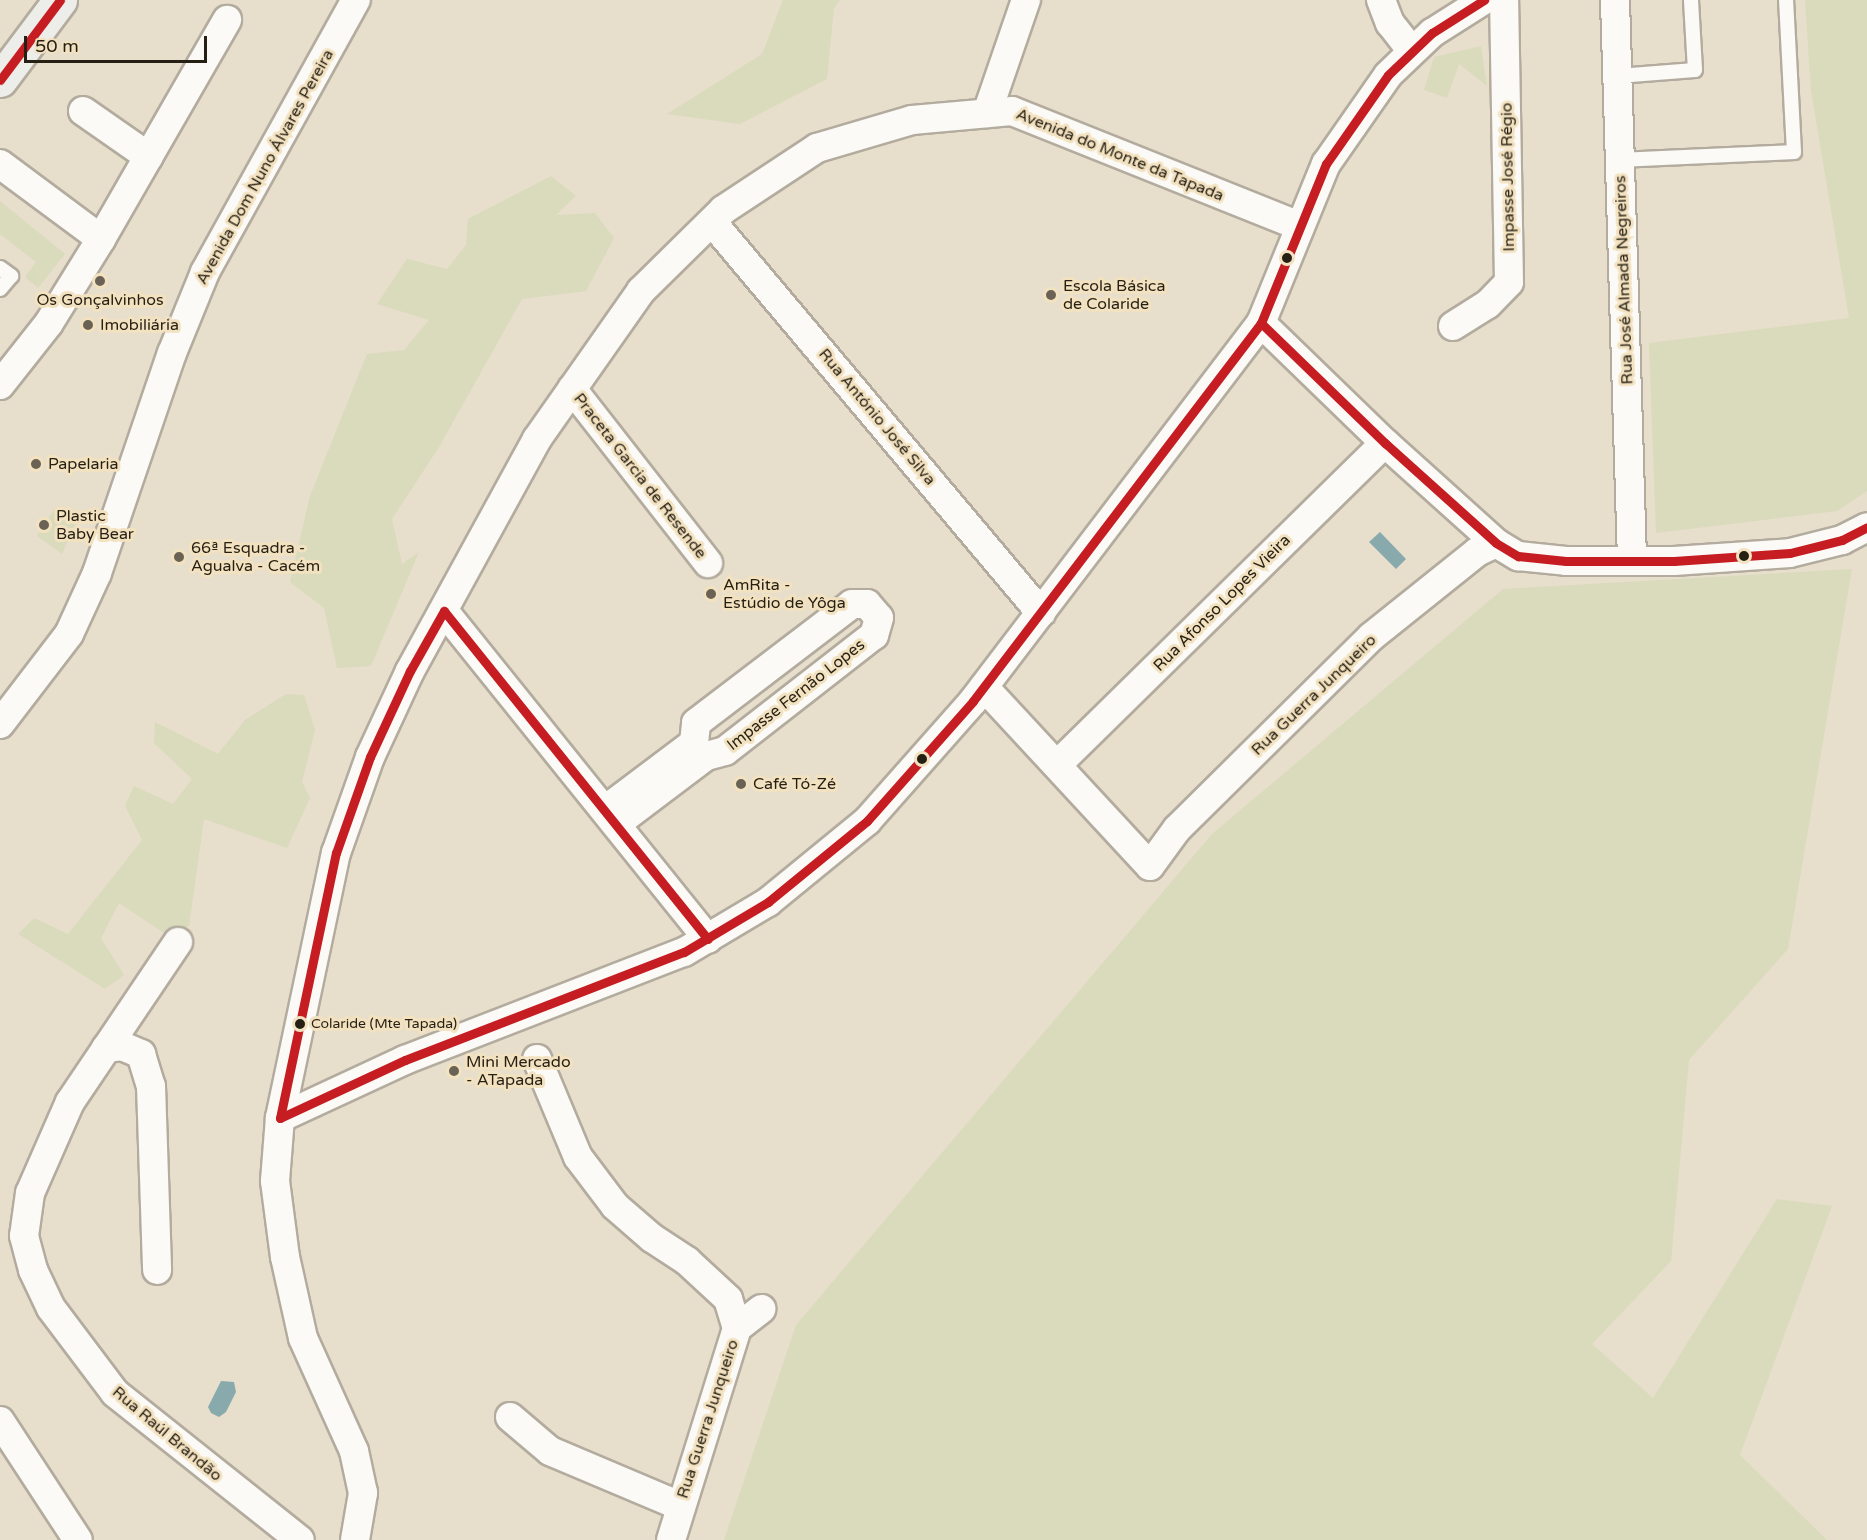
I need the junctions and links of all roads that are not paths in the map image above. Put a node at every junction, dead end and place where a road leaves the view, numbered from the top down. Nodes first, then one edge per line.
1 (35, 0) edge
2 (60, 0) edge
3 (356, 0) edge
4 (1026, 0) edge
5 (1381, 0) edge
6 (1484, 0) edge
7 (1504, 0) edge
8 (1616, 0) edge
9 (1691, 0) edge
10 (1786, 0) edge
11 (227, 20) dead end
12 (1412, 51) junction
13 (1, 66) edge
14 (1618, 76) junction
15 (83, 111) dead end
16 (987, 113) junction
17 (149, 157) junction
18 (1620, 160) junction
19 (0, 164) edge
20 (712, 222) junction
21 (1299, 226) junction
22 (101, 239) junction
23 (0, 268) edge
24 (0, 289) edge
25 (1261, 324) junction
26 (1454, 326) dead end
27 (0, 385) edge
28 (572, 389) junction
29 (1385, 443) junction
30 (1867, 527) edge
31 (1496, 543) junction
32 (1632, 561) junction
33 (708, 563) dead end
34 (444, 611) junction
35 (1041, 613) junction
36 (984, 687) junction
37 (0, 724) edge
38 (1058, 764) junction
39 (610, 817) junction
40 (708, 939) junction
41 (178, 942) dead end
42 (106, 1048) junction
43 (537, 1059) dead end
44 (280, 1118) junction
45 (157, 1270) dead end
46 (761, 1309) dead end
47 (737, 1328) junction
48 (510, 1417) dead end
49 (0, 1421) edge
50 (680, 1506) junction
51 (78, 1540) edge
52 (300, 1540) edge
53 (354, 1540) edge
54 (671, 1540) edge

1 - 13 main road
2 - 13 main road
3 - 37 street, Avenida Dom Nuno Álvares Pereira
4 - 16 street
5 - 12 street
6 - 12 street
7 - 26 street, Impasse José Régio
8 - 14 street, Rua José Almada Negreiros
9 - 14 lane
10 - 18 lane
11 - 17 street
12 - 21 street
14 - 18 street, Rua José Almada Negreiros
15 - 17 street
16 - 20 street, Avenida do Monte da Tapada
16 - 21 street, Avenida do Monte da Tapada
17 - 22 street
18 - 32 street, Rua José Almada Negreiros
19 - 22 street
20 - 28 street, Avenida do Monte da Tapada
20 - 35 street, Rua António José Silva
21 - 25 street
22 - 27 street
23 - 24 lane
25 - 29 street
25 - 35 street
28 - 33 street, Praceta Garcia de Resende
28 - 34 street, Avenida do Monte da Tapada
29 - 31 street
29 - 38 street, Rua Afonso Lopes Vieira
30 - 32 street
31 - 32 street
31 - 38 street, Rua Guerra Junqueiro
34 - 39 street
34 - 44 street, Avenida do Monte da Tapada
35 - 36 street
36 - 38 street
36 - 40 street
39 - 39 street, Impasse Fernão Lopes
39 - 40 street
40 - 44 street
41 - 42 street, Rua Raúl Brandão
42 - 45 street
42 - 52 street, Rua Raúl Brandão
43 - 47 street
44 - 53 street, Avenida do Monte da Tapada
46 - 47 street, Rua Guerra Junqueiro
47 - 50 street, Rua Guerra Junqueiro
48 - 50 street
49 - 51 street
50 - 54 street, Rua Guerra Junqueiro

